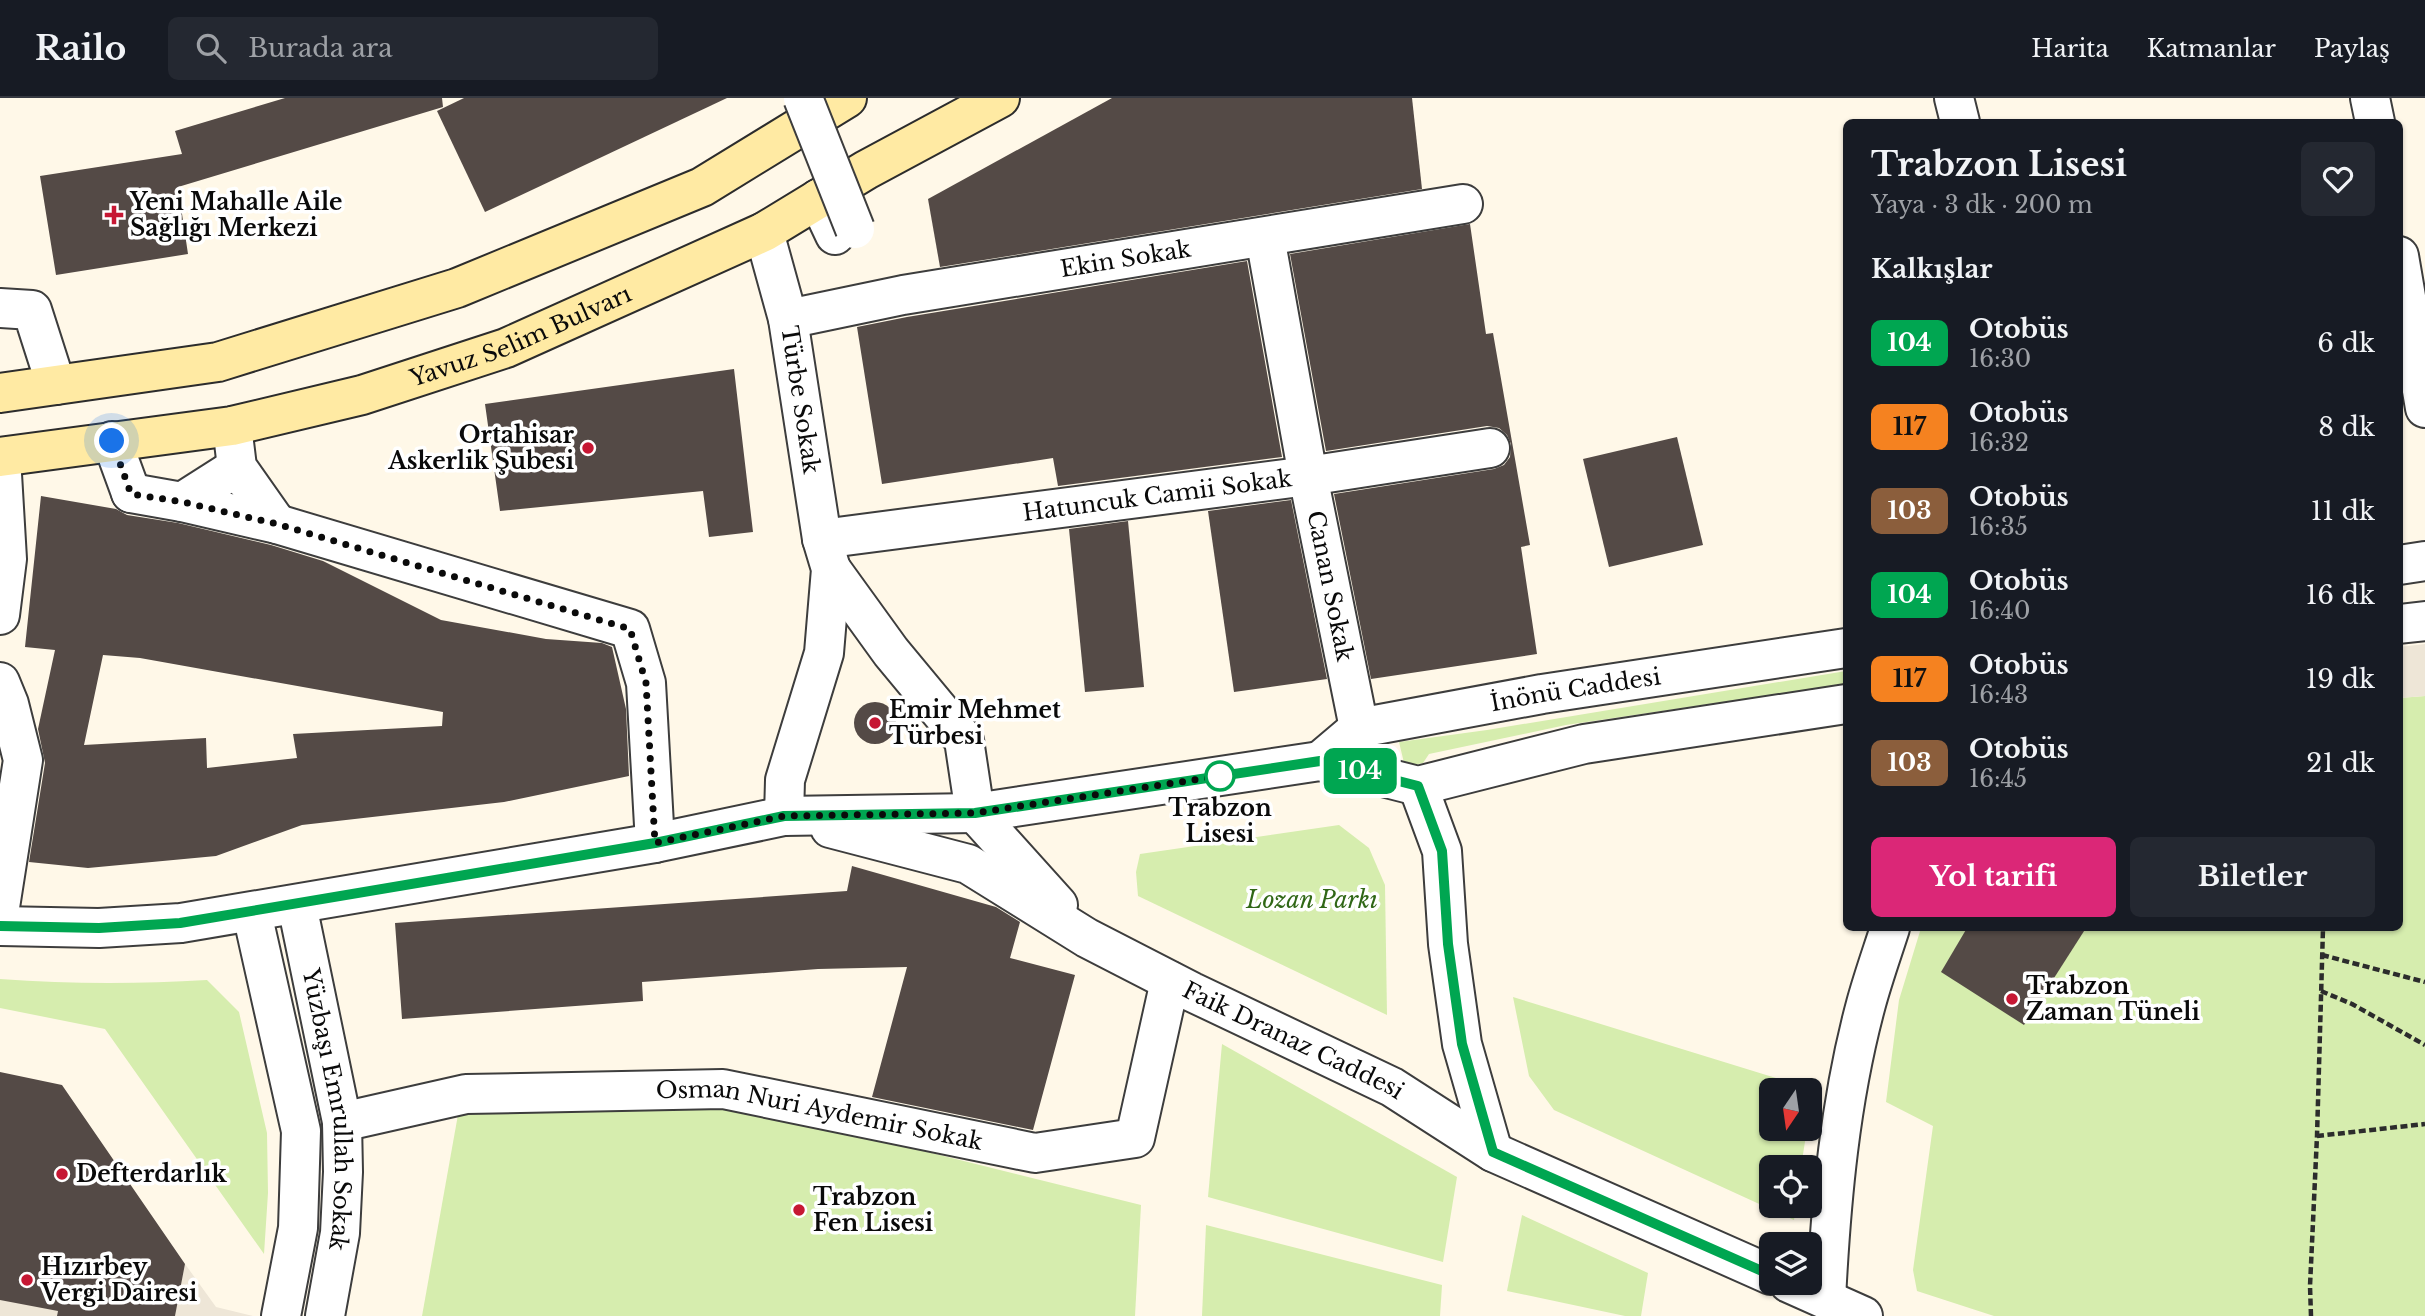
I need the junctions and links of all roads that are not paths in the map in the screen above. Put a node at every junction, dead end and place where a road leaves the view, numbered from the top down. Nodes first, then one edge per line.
1 (803, 98) edge
2 (847, 98) edge
3 (999, 98) edge
4 (1954, 98) edge
5 (2370, 98) edge
6 (1958, 119) edge
7 (2374, 119) edge
8 (818, 199) junction
9 (1463, 204) dead end
10 (764, 232) junction
11 (1265, 237) junction
12 (2403, 279) edge
13 (0, 308) edge
14 (788, 318) junction
15 (56, 385) junction
16 (0, 393) edge
17 (2425, 408) edge
18 (232, 426) junction
19 (112, 441) junction
20 (1490, 448) dead end
21 (1, 457) edge
22 (237, 467) junction
23 (1308, 476) junction
24 (183, 502) junction
25 (277, 524) junction
26 (827, 554) junction
27 (2425, 561) edge
28 (2403, 564) edge
29 (0, 615) edge
30 (2425, 621) edge
31 (2403, 624) edge
32 (1843, 648) edge
33 (0, 682) edge
34 (1843, 704) edge
35 (1359, 728) junction
36 (1320, 761) junction
37 (1418, 786) junction
38 (975, 813) junction
39 (784, 816) junction
40 (655, 843) junction
41 (297, 905) junction
42 (0, 907) edge
43 (252, 913) junction
44 (0, 926) edge
45 (1889, 931) edge
46 (1087, 938) junction
47 (1170, 981) junction
48 (342, 1122) junction
49 (1493, 1152) junction
50 (1759, 1270) edge
51 (1817, 1295) edge
52 (1826, 1299) junction
53 (281, 1316) edge
54 (325, 1316) edge
55 (1863, 1316) edge

1 - 8 street, bridge
2 - 15 main road
3 - 8 main road, Yavuz Selim Bulvarı
4 - 6 street
5 - 7 street
8 - 10 main road, Yavuz Selim Bulvarı
9 - 11 street, Ekin Sokak
10 - 14 street, Türbe Sokak
10 - 18 main road, Yavuz Selim Bulvarı
11 - 14 street, Ekin Sokak
11 - 23 street, Canan Sokak
12 - 17 street
13 - 15 street
14 - 26 street, Türbe Sokak
15 - 16 main road
18 - 19 main road, Yavuz Selim Bulvarı
18 - 22 street
19 - 21 main road, Yavuz Selim Bulvarı
19 - 24 street
20 - 23 street, Hatuncuk Camii Sokak
21 - 29 street
22 - 24 street
22 - 25 street
23 - 26 street, Hatuncuk Camii Sokak
23 - 35 street, Canan Sokak
24 - 25 street
25 - 40 street
26 - 38 street, Türbe Sokak
26 - 39 street, Türbe Sokak
27 - 28 street
30 - 31 street
32 - 35 street, İnönü Caddesi
33 - 42 street
34 - 37 street
35 - 36 street, İnönü Caddesi
36 - 37 street
36 - 38 street
37 - 49 street
38 - 39 street
38 - 46 street, Faik Dranaz Caddesi
39 - 40 street
39 - 46 street, Faik Dranaz Caddesi
40 - 41 street
41 - 43 street
41 - 48 street, Yüzbaşı Emrullah Sokak
43 - 44 street
43 - 53 street, Yüzbaşı Emrullah Sokak
45 - 52 street
46 - 47 street, Faik Dranaz Caddesi
47 - 48 street, Osman Nuri Aydemir Sokak
47 - 49 street, Faik Dranaz Caddesi
48 - 54 street, Yüzbaşı Emrullah Sokak
49 - 50 street, Faik Dranaz Caddesi
51 - 52 street
52 - 55 street

